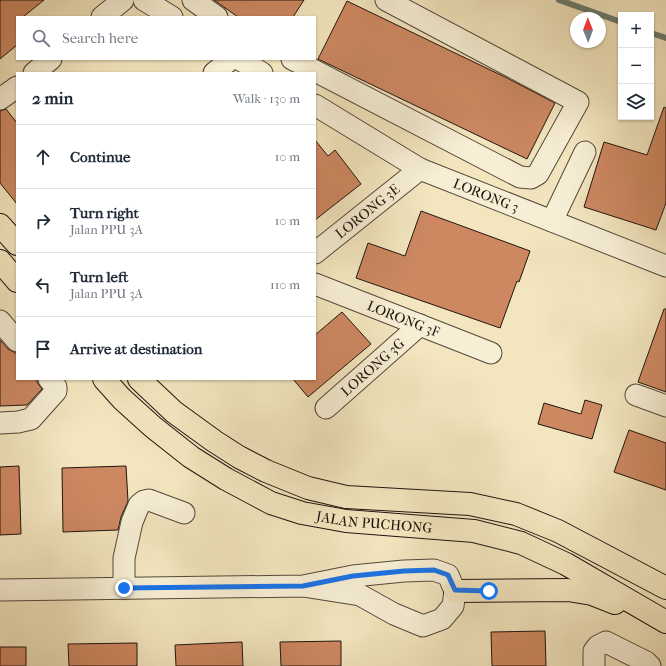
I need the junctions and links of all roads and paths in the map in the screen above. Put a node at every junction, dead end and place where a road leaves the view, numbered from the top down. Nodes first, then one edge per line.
1 (123, 0) edge
2 (144, 0) edge
3 (193, 0) edge
4 (386, 0) edge
5 (103, 16) edge
6 (170, 16) edge
7 (216, 16) edge
8 (50, 60) edge
9 (230, 60) edge
10 (241, 60) edge
11 (294, 60) edge
12 (35, 72) edge
13 (215, 72) edge
14 (260, 72) edge
15 (316, 106) edge
16 (585, 152) dead end
17 (420, 169) junction
18 (552, 221) junction
19 (0, 224) edge
20 (16, 243) edge
21 (316, 252) edge
22 (0, 261) edge
23 (666, 266) edge
24 (16, 279) edge
25 (316, 284) edge
26 (0, 321) edge
27 (420, 325) junction
28 (16, 340) edge
29 (491, 353) dead end
30 (50, 380) edge
31 (105, 380) edge
32 (140, 380) edge
33 (636, 395) dead end
34 (666, 406) edge
35 (326, 408) dead end
36 (0, 423) edge
37 (184, 513) dead end
38 (303, 586) junction
39 (124, 588) junction
40 (666, 588) edge
41 (0, 590) edge
42 (455, 590) junction
43 (666, 623) edge
44 (594, 666) edge
45 (650, 666) edge

1 - 5 street
2 - 6 street
3 - 7 street
4 - 11 street
8 - 12 street
9 - 13 street
10 - 14 street
15 - 17 street, LORONG 3
16 - 18 street
17 - 18 street, LORONG 3
17 - 21 street, LORONG 3E
18 - 23 street, LORONG 3
19 - 20 main road
22 - 24 main road
25 - 27 street, LORONG 3F
26 - 28 street
27 - 29 street, LORONG 3F
27 - 35 street, LORONG 3G
30 - 36 street
31 - 43 main road, JALAN PUCHONG
32 - 40 main road, JALAN PUCHONG
33 - 34 street
37 - 39 street
38 - 39 street
38 - 42 street
38 - 42 street
39 - 41 street
42 - 43 main road
44 - 45 street

